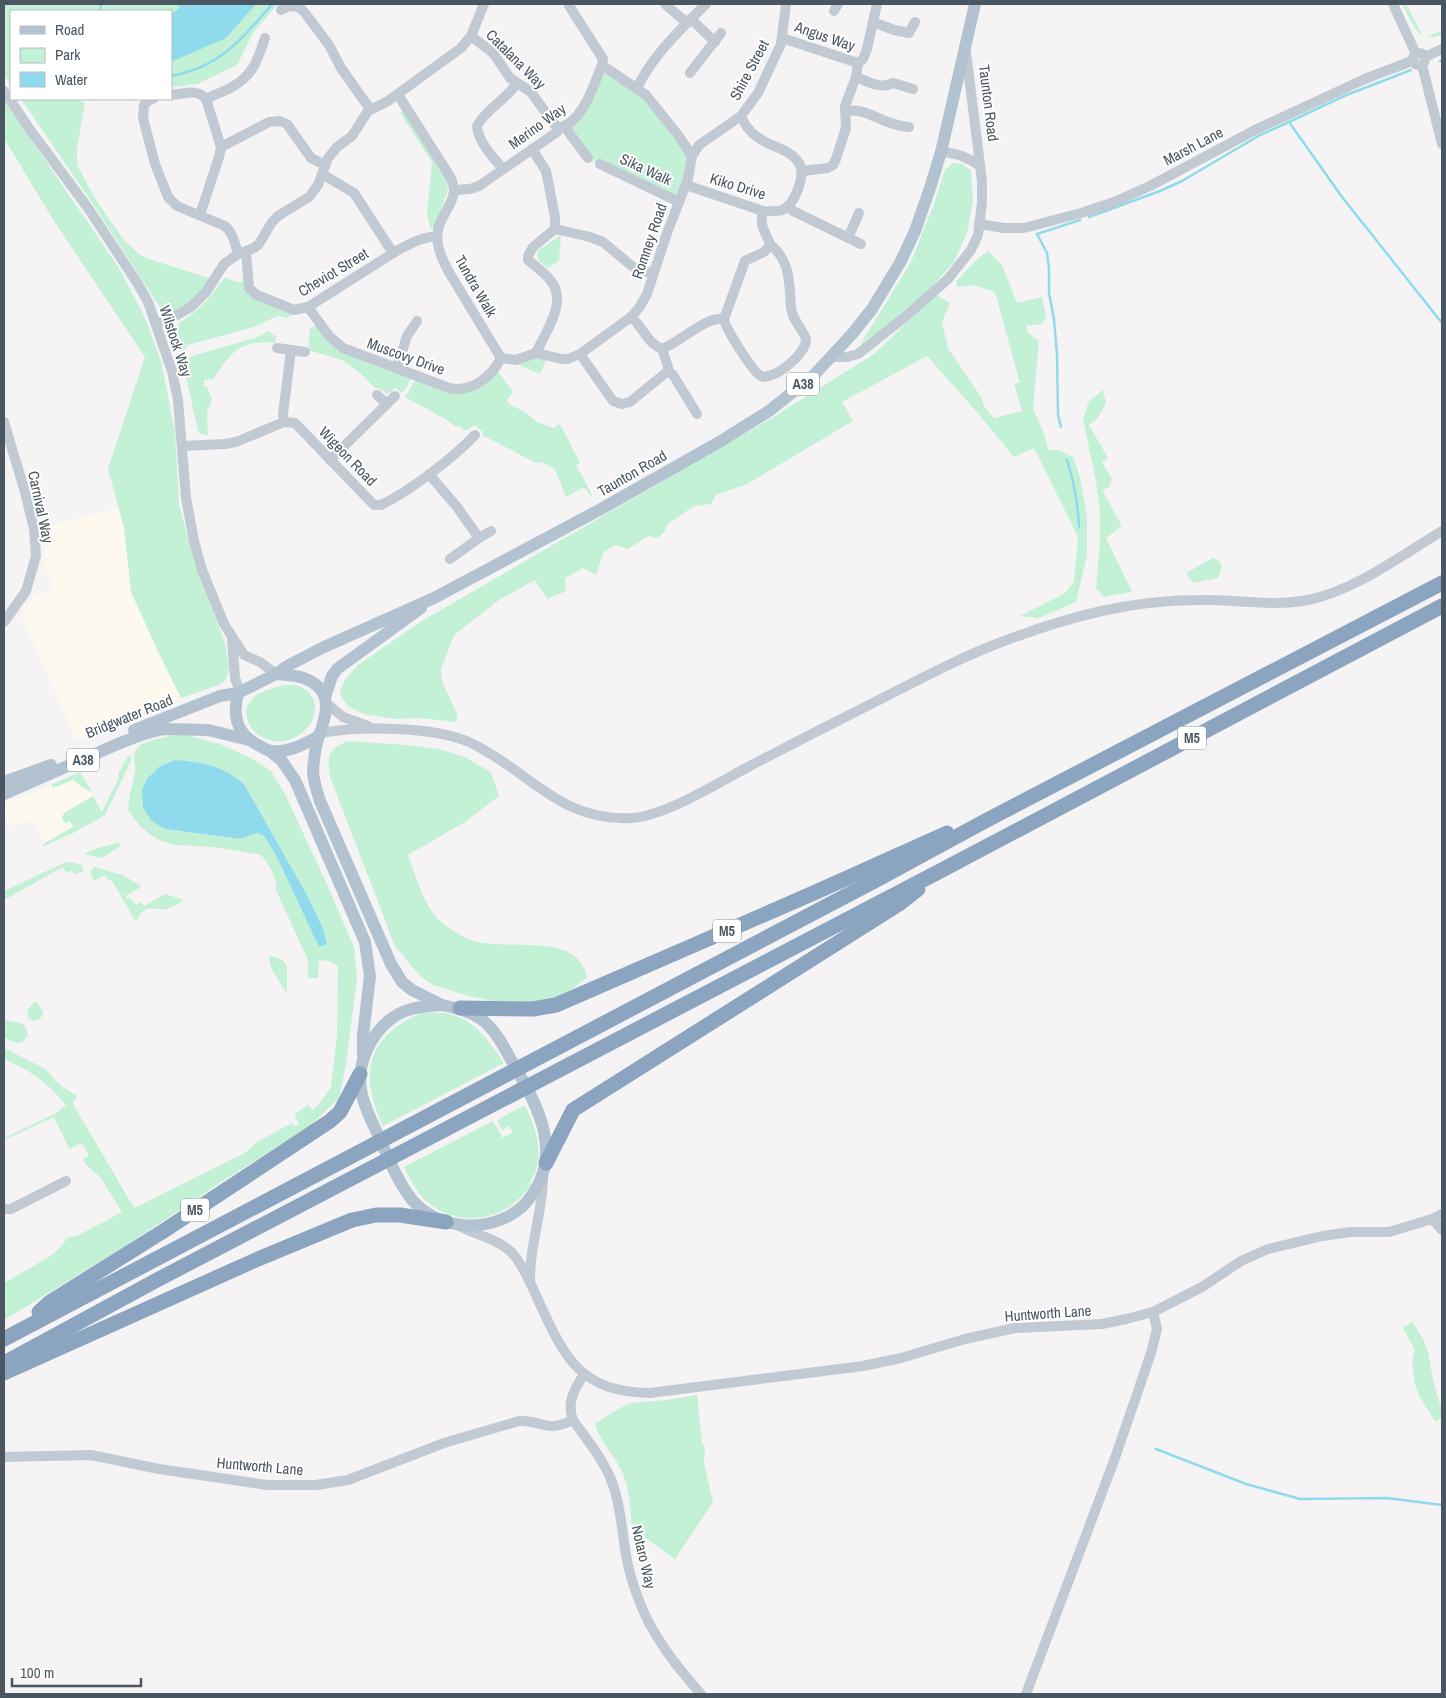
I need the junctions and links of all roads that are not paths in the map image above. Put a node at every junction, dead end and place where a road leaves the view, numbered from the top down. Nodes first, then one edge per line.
1 (484, 4) edge
2 (568, 4) edge
3 (665, 4) edge
4 (706, 4) edge
5 (786, 4) edge
6 (877, 4) edge
7 (975, 4) edge
8 (1393, 4) edge
9 (302, 6) edge
10 (281, 10) dead end
11 (689, 21) junction
12 (873, 22) junction
13 (915, 22) dead end
14 (471, 36) junction
15 (265, 38) dead end
16 (782, 38) junction
17 (966, 44) junction
18 (1442, 49) edge
19 (1419, 59) junction
20 (858, 63) junction
21 (602, 65) junction
22 (690, 73) dead end
23 (856, 77) junction
24 (517, 83) junction
25 (636, 88) junction
26 (913, 90) dead end
27 (398, 94) junction
28 (172, 95) edge
29 (206, 99) junction
30 (10, 100) edge
31 (149, 100) edge
32 (370, 109) junction
33 (845, 111) junction
34 (741, 116) junction
35 (562, 127) junction
36 (909, 127) dead end
37 (1442, 144) edge
38 (220, 147) junction
39 (532, 149) junction
40 (940, 152) junction
41 (692, 156) junction
42 (588, 158) dead end
43 (600, 164) dead end
44 (980, 166) junction
45 (503, 169) junction
46 (323, 170) junction
47 (802, 170) junction
48 (686, 186) junction
49 (454, 190) junction
50 (679, 202) junction
51 (786, 208) junction
52 (763, 211) junction
53 (859, 214) dead end
54 (200, 215) junction
55 (979, 224) junction
56 (555, 229) junction
57 (438, 236) junction
58 (848, 238) junction
59 (770, 244) junction
60 (861, 244) dead end
61 (242, 253) junction
62 (392, 253) junction
63 (653, 274) junction
64 (308, 307) junction
65 (632, 317) junction
66 (724, 319) junction
67 (417, 320) dead end
68 (156, 324) junction
69 (277, 348) dead end
70 (662, 348) junction
71 (291, 350) junction
72 (305, 352) dead end
73 (536, 353) junction
74 (580, 354) junction
75 (832, 357) junction
76 (501, 358) junction
77 (397, 368) junction
78 (668, 371) junction
79 (378, 395) dead end
80 (395, 396) dead end
81 (387, 404) junction
82 (697, 414) dead end
83 (4, 422) edge
84 (284, 422) junction
85 (475, 435) dead end
86 (182, 446) junction
87 (330, 460) junction
88 (429, 474) junction
89 (491, 531) dead end
90 (1442, 531) edge
91 (478, 538) junction
92 (450, 559) dead end
93 (1442, 583) edge
94 (434, 598) junction
95 (1442, 606) edge
96 (4, 622) edge
97 (231, 637) junction
98 (276, 674) junction
99 (239, 693) junction
100 (326, 700) junction
101 (374, 728) junction
102 (320, 734) junction
103 (250, 740) junction
104 (270, 751) junction
105 (4, 782) edge
106 (4, 794) edge
107 (987, 820) junction
108 (942, 870) junction
109 (442, 1005) junction
110 (460, 1008) junction
111 (363, 1058) junction
112 (360, 1074) junction
113 (545, 1169) junction
114 (66, 1181) dead end
115 (4, 1209) edge
116 (1442, 1214) edge
117 (1432, 1219) junction
118 (452, 1224) junction
119 (1442, 1230) edge
120 (530, 1280) junction
121 (1153, 1312) junction
122 (9, 1335) edge
123 (4, 1363) edge
124 (4, 1374) edge
125 (584, 1374) junction
126 (573, 1420) junction
127 (4, 1457) edge
128 (701, 1694) edge
129 (1026, 1694) edge

1 - 14 street
2 - 21 street
3 - 11 street
4 - 11 street
5 - 16 street, Shire Street
6 - 12 street
7 - 17 main road, Taunton Road / A38
8 - 19 street
9 - 10 street
9 - 32 street
11 - 22 street
11 - 25 street
12 - 13 street
12 - 20 street
14 - 24 street, Catalana Way
14 - 27 street
15 - 29 street
16 - 20 street, Angus Way
16 - 34 street, Shire Street
17 - 40 main road, Taunton Road / A38
17 - 44 street, Taunton Road
18 - 19 street, Marsh Lane
19 - 37 street
19 - 55 street, Marsh Lane
20 - 23 street
21 - 25 street
21 - 35 street, Merino Way
23 - 26 street
23 - 33 street
24 - 35 street, Catalana Way
24 - 45 street
25 - 41 street
27 - 32 street
27 - 49 street
28 - 29 street
29 - 38 street
30 - 68 street, Wilstock Way
31 - 54 street
32 - 46 street
33 - 36 street
33 - 47 street
34 - 41 street, Shire Street
34 - 47 street
35 - 39 street, Merino Way
35 - 42 street
38 - 46 street
38 - 54 street
39 - 45 street, Merino Way
39 - 56 street
40 - 44 street, Taunton Road
40 - 75 main road, Taunton Road / A38
41 - 48 street, Romney Road
43 - 50 street, Sika Walk
44 - 55 street, Taunton Road
45 - 49 street, Merino Way
46 - 61 street
46 - 62 street
47 - 51 street
48 - 50 street, Romney Road
48 - 52 street, Kiko Drive
49 - 57 street, Tundra Walk
50 - 63 street, Romney Road
51 - 52 street, Kiko Drive
51 - 58 street
52 - 59 street
53 - 58 street
54 - 61 street
55 - 75 street, Taunton Road
56 - 63 street
56 - 73 street
57 - 62 street, Cheviot Street
57 - 76 street, Tundra Walk
58 - 60 street
59 - 66 street
59 - 66 street
61 - 64 street, Cheviot Street
61 - 68 street
62 - 64 street, Cheviot Street
63 - 65 street, Romney Road
64 - 77 street, Muscovy Drive
65 - 70 street
65 - 74 street, Romney Road
66 - 70 street
67 - 77 street
68 - 86 street, Wilstock Way
69 - 71 street
70 - 78 street
71 - 72 street
71 - 84 street
73 - 74 street, Romney Road
73 - 76 street, Romney Road
74 - 78 street
75 - 94 main road, Taunton Road / A38
76 - 77 street, Muscovy Drive
78 - 82 street
79 - 81 street
80 - 81 street
81 - 87 street
83 - 96 street, Carnival Way
84 - 86 street
84 - 87 street, Wigeon Road
85 - 88 street, Wigeon Road
86 - 97 street, Wilstock Way
87 - 88 street, Wigeon Road
88 - 91 street
89 - 91 street
90 - 101 street
91 - 92 street
93 - 107 highway, M5
94 - 98 main road, Taunton Road / A38
94 - 100 main road, Taunton Road / A38
95 - 108 highway, M5
97 - 98 street, Wilstock Way
97 - 99 street, Wilstock Way
98 - 99 main road, A38
98 - 100 main road
99 - 103 main road, A38
99 - 105 main road, Bridgwater Road / A38
100 - 101 street
100 - 102 main road, A38
101 - 102 street
102 - 104 main road
102 - 109 main road, A38
103 - 104 main road, A38
103 - 106 main road, Bridgwater Road / A38
104 - 111 main road, A38
107 - 110 highway, M5
107 - 122 highway, M5
108 - 113 highway, M5
108 - 123 highway, M5
109 - 110 main road
109 - 111 main road
110 - 113 main road
111 - 112 main road
112 - 118 main road
112 - 122 highway, M5
113 - 118 main road
113 - 120 street, Huntworth Lane
114 - 115 street
116 - 117 street, Huntworth Lane
117 - 119 street
117 - 121 street, Huntworth Lane
118 - 120 street, Huntworth Lane
118 - 124 highway
120 - 125 street, Huntworth Lane
121 - 125 street, Huntworth Lane
121 - 129 street
125 - 126 street
126 - 127 street, Huntworth Lane
126 - 128 street, Notaro Way

